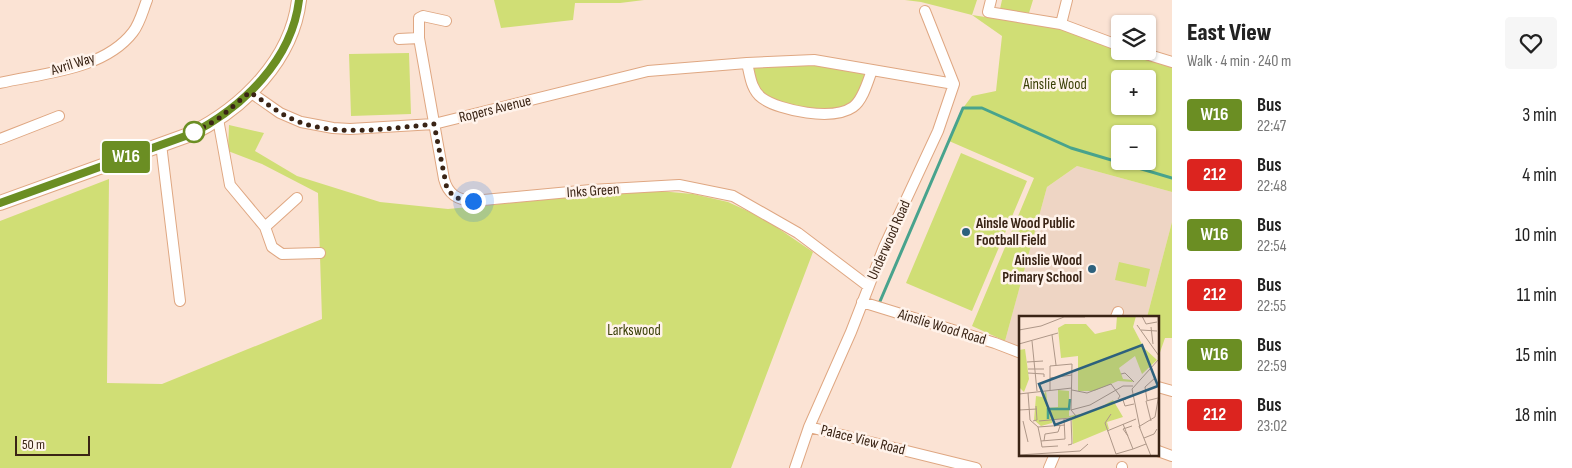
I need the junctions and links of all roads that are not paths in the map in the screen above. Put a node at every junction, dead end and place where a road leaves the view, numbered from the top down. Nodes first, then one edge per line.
1 (147, 0) edge
2 (299, 0) edge
3 (991, 0) edge
4 (1067, 0) edge
5 (925, 11) dead end
6 (446, 21) dead end
7 (1061, 24) junction
8 (419, 38) junction
9 (399, 39) dead end
10 (1111, 43) edge
11 (1156, 57) edge
12 (1172, 62) edge
13 (747, 63) junction
14 (872, 70) junction
15 (0, 83) edge
16 (954, 84) junction
17 (250, 92) junction
18 (59, 116) dead end
19 (218, 119) junction
20 (434, 124) junction
21 (0, 139) edge
22 (161, 144) junction
23 (297, 198) dead end
24 (0, 203) edge
25 (265, 227) junction
26 (320, 253) dead end
27 (868, 286) junction
28 (180, 301) dead end
29 (862, 302) junction
30 (1019, 350) edge
31 (809, 427) junction
32 (1054, 456) edge
33 (795, 468) edge
34 (976, 468) edge
35 (1049, 468) edge

1 - 15 street, Avril Way
2 - 17 main road
3 - 7 street
4 - 7 street
5 - 16 street
6 - 8 street, Inks Green
7 - 10 street
8 - 9 street
8 - 20 street, Inks Green
11 - 12 street
13 - 14 street, Ropers Avenue
13 - 14 street
13 - 20 street, Ropers Avenue
14 - 16 street, Ropers Avenue
16 - 27 street, Underwood Road
17 - 19 main road
17 - 20 street, Ropers Avenue
18 - 21 street
19 - 22 main road
19 - 25 street
20 - 27 street, Inks Green
22 - 24 main road
22 - 28 street
23 - 25 street
25 - 26 street
27 - 29 street, Underwood Road
29 - 30 street, Ainslie Wood Road
29 - 31 street, Underwood Road
31 - 33 street, Underwood Road
31 - 34 street, Palace View Road
32 - 35 street

